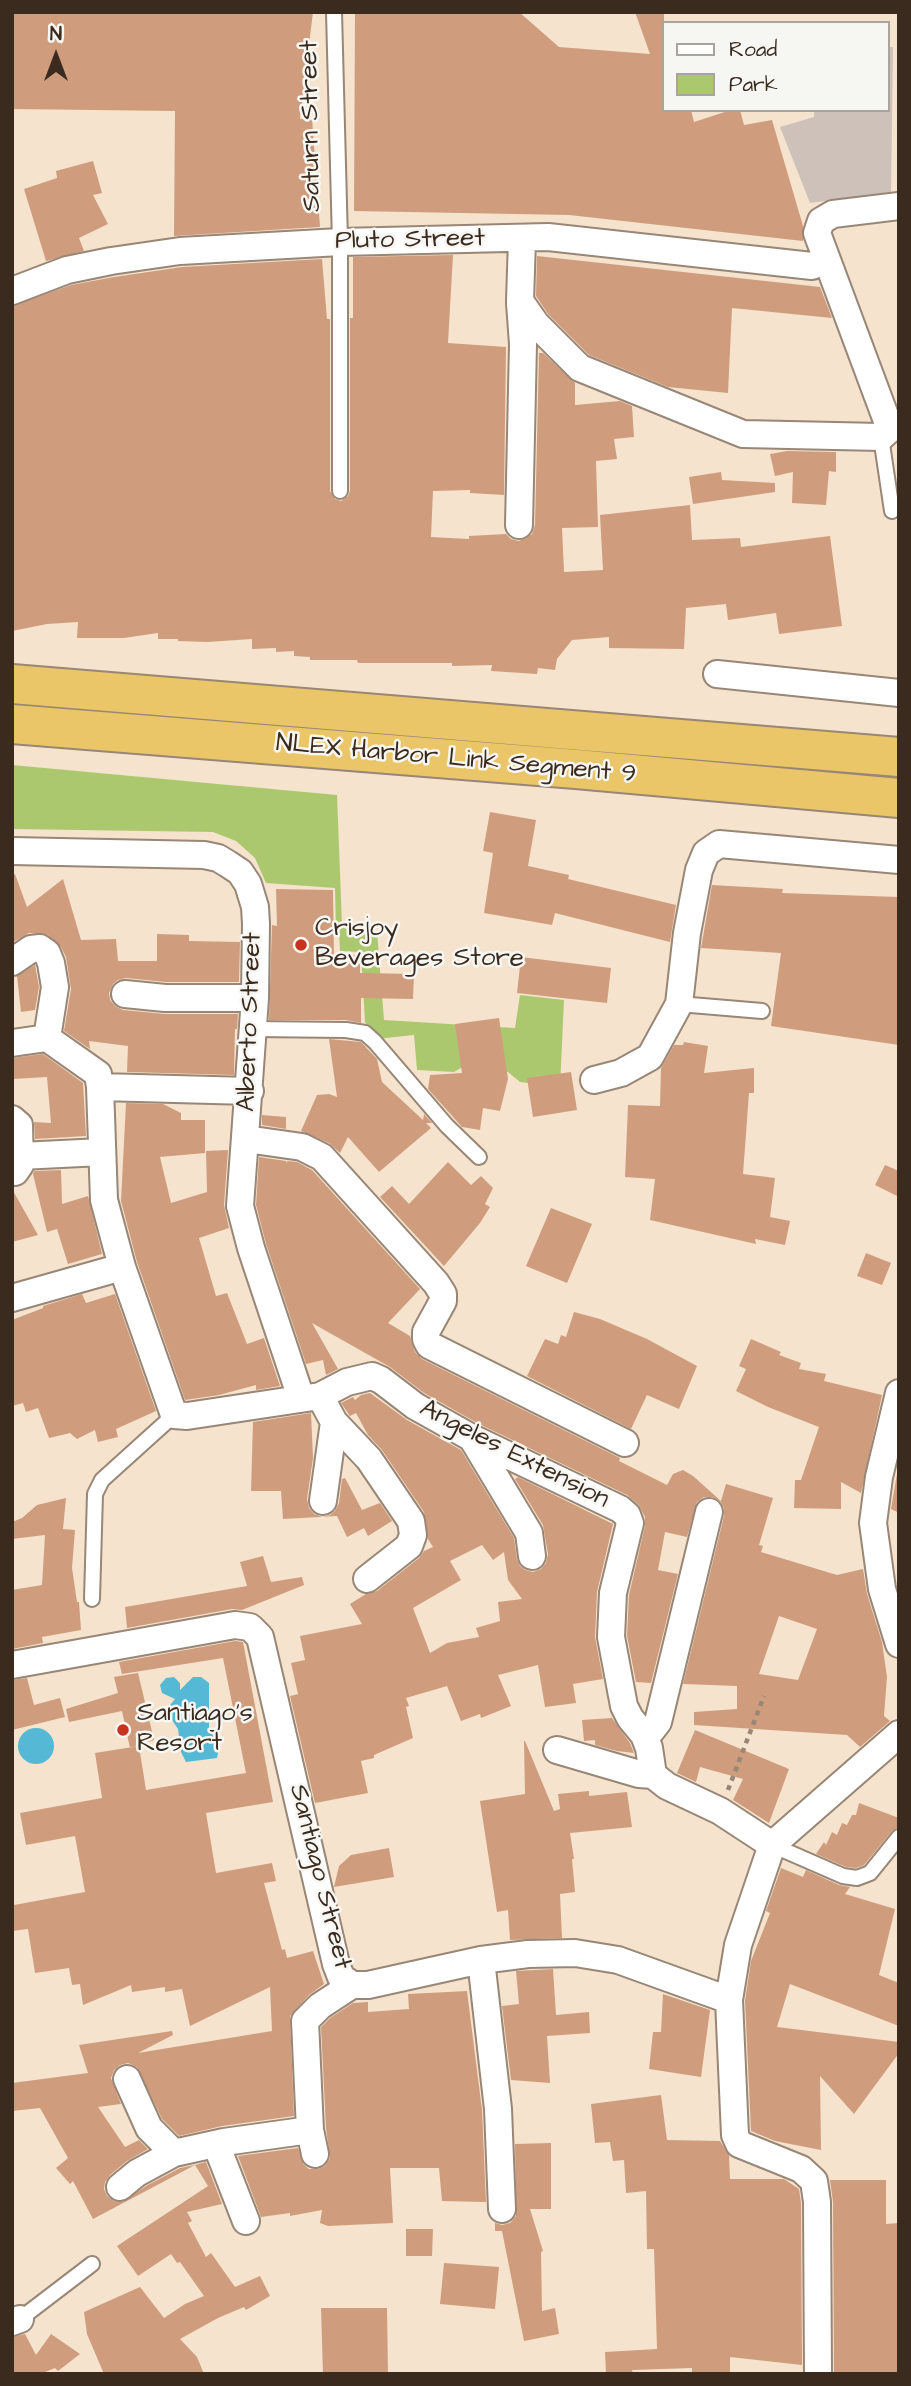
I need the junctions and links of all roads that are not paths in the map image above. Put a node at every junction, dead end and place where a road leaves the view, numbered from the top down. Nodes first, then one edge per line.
1 (334, 12) edge
2 (899, 206) edge
3 (522, 239) junction
4 (340, 242) junction
5 (812, 266) dead end
6 (12, 291) edge
7 (520, 301) junction
8 (881, 437) junction
9 (340, 491) dead end
10 (892, 511) dead end
11 (519, 525) dead end
12 (717, 674) dead end
13 (12, 684) edge
14 (899, 693) edge
15 (12, 724) edge
16 (899, 757) edge
17 (898, 798) edge
18 (12, 851) edge
19 (899, 860) edge
20 (12, 962) edge
21 (125, 993) dead end
22 (255, 998) junction
23 (679, 1003) junction
24 (761, 1011) dead end
25 (252, 1029) junction
26 (47, 1038) junction
27 (12, 1044) edge
28 (594, 1080) dead end
29 (100, 1087) junction
30 (250, 1091) junction
31 (12, 1119) edge
32 (246, 1139) junction
33 (102, 1152) junction
34 (479, 1157) dead end
35 (16, 1164) edge
36 (122, 1267) junction
37 (12, 1298) edge
38 (899, 1393) edge
39 (310, 1397) junction
40 (174, 1415) junction
41 (334, 1422) junction
42 (472, 1438) junction
43 (625, 1443) dead end
44 (323, 1501) dead end
45 (709, 1512) dead end
46 (532, 1556) dead end
47 (367, 1579) dead end
48 (92, 1599) dead end
49 (899, 1644) edge
50 (12, 1665) edge
51 (899, 1734) edge
52 (644, 1735) junction
53 (557, 1750) dead end
54 (653, 1775) junction
55 (899, 1837) edge
56 (772, 1845) junction
57 (481, 1960) junction
58 (352, 1985) junction
59 (729, 2000) junction
60 (127, 2079) dead end
61 (216, 2144) junction
62 (174, 2153) junction
63 (120, 2186) dead end
64 (502, 2208) dead end
65 (246, 2221) dead end
66 (92, 2264) dead end
67 (16, 2320) edge
68 (818, 2374) edge

1 - 4 lane, Saturn Street
2 - 8 street
3 - 4 street, Pluto Street
3 - 5 street, Pluto Street
3 - 7 street
4 - 6 street, Pluto Street
4 - 9 lane, Saturn Street
7 - 8 street
7 - 11 street
8 - 10 lane
12 - 14 street
13 - 16 highway, NLEX Harbor Link Segment 9
15 - 17 highway, NLEX Harbor Link Segment 9
18 - 22 street, Alberto Street
19 - 23 street
20 - 26 street
21 - 22 street
22 - 25 street, Alberto Street
23 - 24 lane
23 - 28 street
25 - 30 street, Alberto Street
25 - 34 lane
26 - 27 street
26 - 29 street
29 - 30 street
29 - 33 street
30 - 32 street, Alberto Street
31 - 35 street
32 - 39 street, Alberto Street
32 - 43 street
33 - 35 street
33 - 36 street
36 - 37 street
36 - 40 street
38 - 49 street
39 - 40 street, Angeles Extension
39 - 41 street, Alberto Street
39 - 42 street, Angeles Extension
40 - 48 lane
41 - 44 street
41 - 47 street, Alberto Street
42 - 46 street
42 - 52 street, Angeles Extension
45 - 52 street
50 - 58 street, Santiago Street
51 - 56 street
52 - 54 street, Angeles Extension
53 - 54 street
54 - 56 street
55 - 56 lane
56 - 59 street
57 - 58 street, Santiago Street
57 - 59 street, Santiago Street
57 - 64 street
58 - 61 street
59 - 68 street
60 - 62 street
61 - 62 street
61 - 65 street
62 - 63 street
66 - 67 lane

